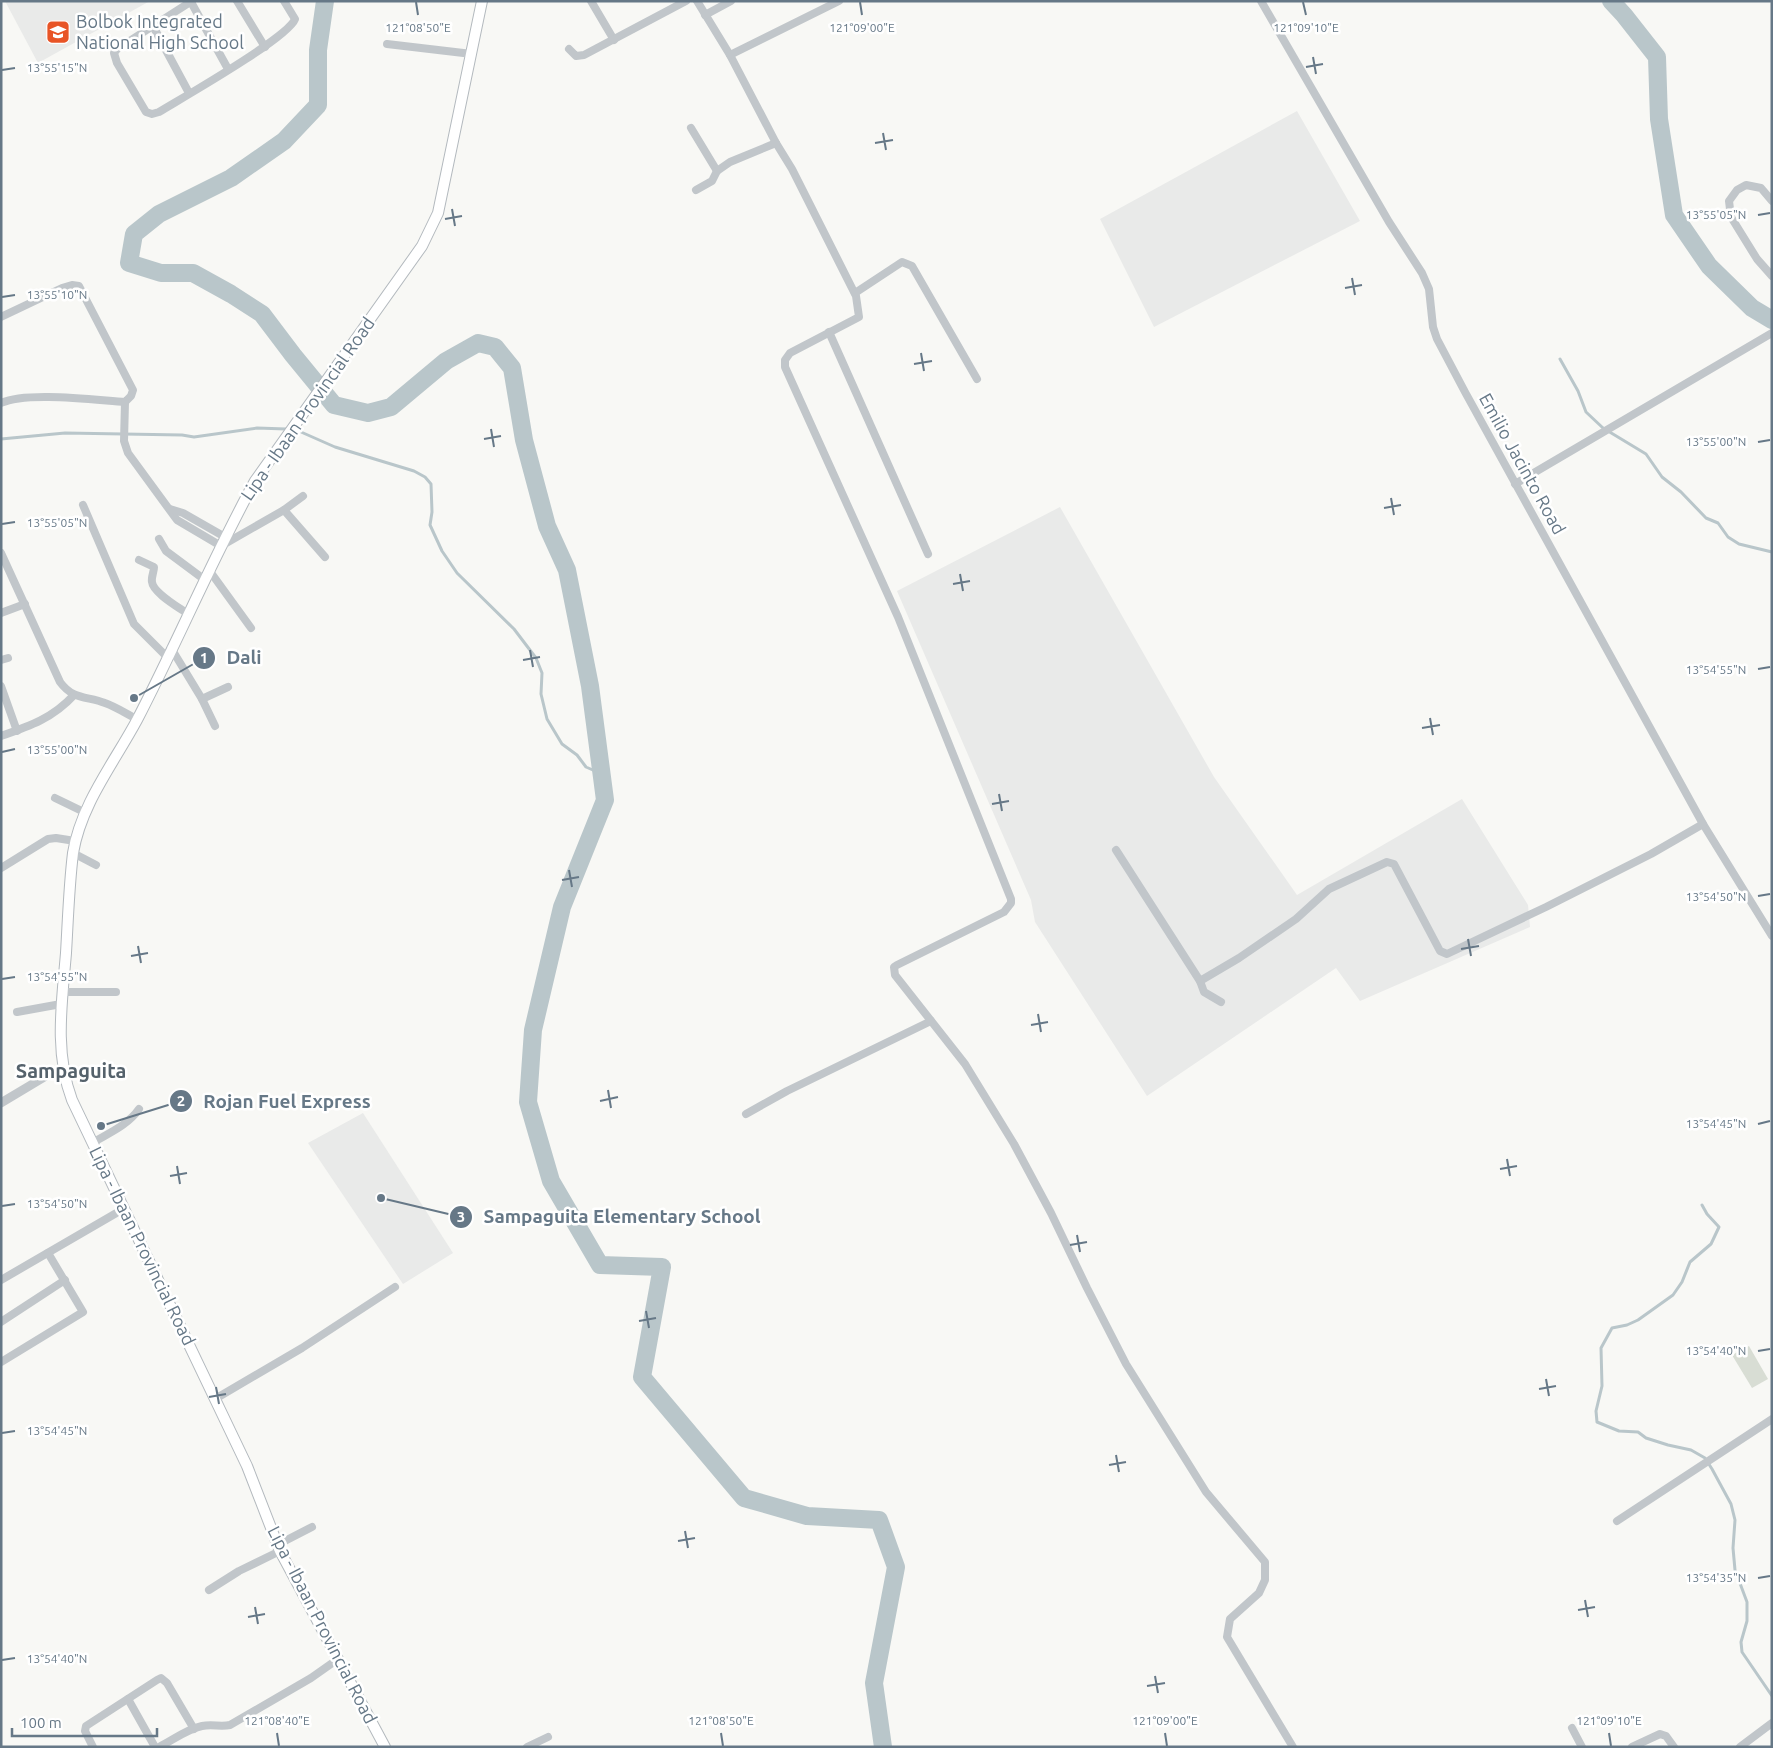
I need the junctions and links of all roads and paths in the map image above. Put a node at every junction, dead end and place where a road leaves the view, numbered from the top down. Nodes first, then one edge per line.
1 (237, 1) edge
2 (284, 1) edge
3 (482, 1) edge
4 (591, 1) edge
5 (686, 1) edge
6 (697, 1) edge
7 (731, 1) edge
8 (839, 1) edge
9 (1261, 1) edge
10 (192, 2) edge
11 (705, 15) junction
12 (153, 26) junction
13 (614, 40) junction
14 (387, 44) dead end
15 (265, 47) junction
16 (569, 49) dead end
17 (472, 54) junction
18 (730, 56) junction
19 (228, 69) junction
20 (189, 93) junction
21 (692, 128) dead end
22 (776, 143) junction
23 (717, 171) junction
24 (696, 190) dead end
25 (1772, 201) edge
26 (1772, 276) edge
27 (854, 293) junction
28 (1, 317) edge
29 (829, 332) junction
30 (1772, 333) edge
31 (977, 379) dead end
32 (125, 402) junction
33 (1, 403) edge
34 (1515, 484) junction
35 (304, 496) dead end
36 (83, 505) dead end
37 (284, 510) junction
38 (159, 539) dead end
39 (223, 542) junction
40 (928, 554) dead end
41 (324, 557) dead end
42 (2, 558) edge
43 (139, 560) dead end
44 (209, 570) junction
45 (204, 580) junction
46 (25, 604) junction
47 (1, 613) edge
48 (188, 614) junction
49 (251, 628) dead end
50 (169, 653) junction
51 (1, 686) edge
52 (228, 687) dead end
53 (74, 695) junction
54 (202, 700) junction
55 (137, 720) junction
56 (215, 726) dead end
57 (17, 730) junction
58 (1, 736) edge
59 (54, 798) dead end
60 (86, 813) junction
61 (1703, 824) junction
62 (75, 841) junction
63 (1116, 850) dead end
64 (73, 853) junction
65 (96, 865) dead end
66 (1, 868) edge
67 (1772, 936) edge
68 (1200, 981) junction
69 (62, 992) junction
70 (116, 992) dead end
71 (1221, 1002) dead end
72 (61, 1004) junction
73 (17, 1012) dead end
74 (931, 1021) junction
75 (63, 1070) junction
76 (1, 1102) edge
77 (139, 1109) dead end
78 (746, 1114) dead end
79 (92, 1143) junction
80 (124, 1208) junction
81 (48, 1253) junction
82 (1, 1280) edge
83 (65, 1280) junction
84 (395, 1287) dead end
85 (1, 1322) edge
86 (1, 1362) edge
87 (216, 1399) junction
88 (1772, 1420) edge
89 (1616, 1521) dead end
90 (312, 1527) dead end
91 (279, 1548) junction
92 (209, 1590) dead end
93 (338, 1659) junction
94 (128, 1699) junction
95 (1772, 1723) edge
96 (1572, 1728) dead end
97 (194, 1729) junction
98 (548, 1738) dead end
99 (93, 1747) edge
100 (155, 1747) edge
101 (159, 1747) edge
102 (385, 1747) edge
103 (527, 1747) edge
104 (1293, 1747) edge
105 (1582, 1747) edge
106 (1632, 1747) edge
107 (1674, 1747) edge
108 (1740, 1747) edge

1 - 15 street
2 - 15 street
3 - 17 main road, Lipa - Ibaan Provincial Road
4 - 13 street
5 - 13 street
6 - 11 street
7 - 11 street
8 - 18 street
9 - 34 street, Emilio Jacinto Road
10 - 12 street
10 - 19 street
11 - 18 street
12 - 20 street
12 - 20 street
13 - 16 street
14 - 17 street
15 - 19 street
17 - 39 main road, Lipa - Ibaan Provincial Road
18 - 22 street
19 - 20 street
21 - 23 street
22 - 23 street
22 - 27 street
23 - 24 street
25 - 26 street
27 - 29 street
27 - 31 street
28 - 32 street
29 - 40 street
29 - 74 street
30 - 34 street
32 - 33 street
32 - 39 street
34 - 61 street, Emilio Jacinto Road
35 - 37 street
36 - 50 street
37 - 39 street
37 - 41 street
38 - 45 street
39 - 44 main road, Lipa - Ibaan Provincial Road
42 - 46 street
43 - 48 street
44 - 45 main road, Lipa - Ibaan Provincial Road
44 - 49 street
45 - 48 main road, Lipa - Ibaan Provincial Road
46 - 47 street
46 - 53 street
48 - 50 main road, Lipa - Ibaan Provincial Road
50 - 54 street
50 - 55 main road, Lipa - Ibaan Provincial Road
51 - 57 street
52 - 54 street
53 - 55 street
53 - 57 street
54 - 56 street
55 - 60 main road, Lipa - Ibaan Provincial Road
57 - 58 street
59 - 60 street
60 - 62 main road, Lipa - Ibaan Provincial Road
61 - 67 street, Emilio Jacinto Road
61 - 68 street
62 - 64 main road, Lipa - Ibaan Provincial Road
62 - 66 street
63 - 68 street
64 - 65 street
64 - 69 main road, Lipa - Ibaan Provincial Road
68 - 71 street
69 - 70 street
69 - 72 main road, Lipa - Ibaan Provincial Road
72 - 73 street
72 - 75 main road, Lipa - Ibaan Provincial Road
74 - 78 street
74 - 104 street
75 - 76 street
75 - 79 main road, Lipa - Ibaan Provincial Road
77 - 79 street
79 - 80 main road, Lipa - Ibaan Provincial Road
80 - 81 street
80 - 87 main road, Lipa - Ibaan Provincial Road
81 - 82 street
81 - 83 street
83 - 85 street
83 - 86 street
84 - 87 street
87 - 91 main road, Lipa - Ibaan Provincial Road
88 - 89 street
90 - 91 street
91 - 92 street
91 - 93 main road, Lipa - Ibaan Provincial Road
93 - 97 street
93 - 102 main road, Lipa - Ibaan Provincial Road
94 - 97 street
94 - 99 street
94 - 100 street
95 - 108 street
96 - 105 street
97 - 101 street
98 - 103 street
106 - 107 street

